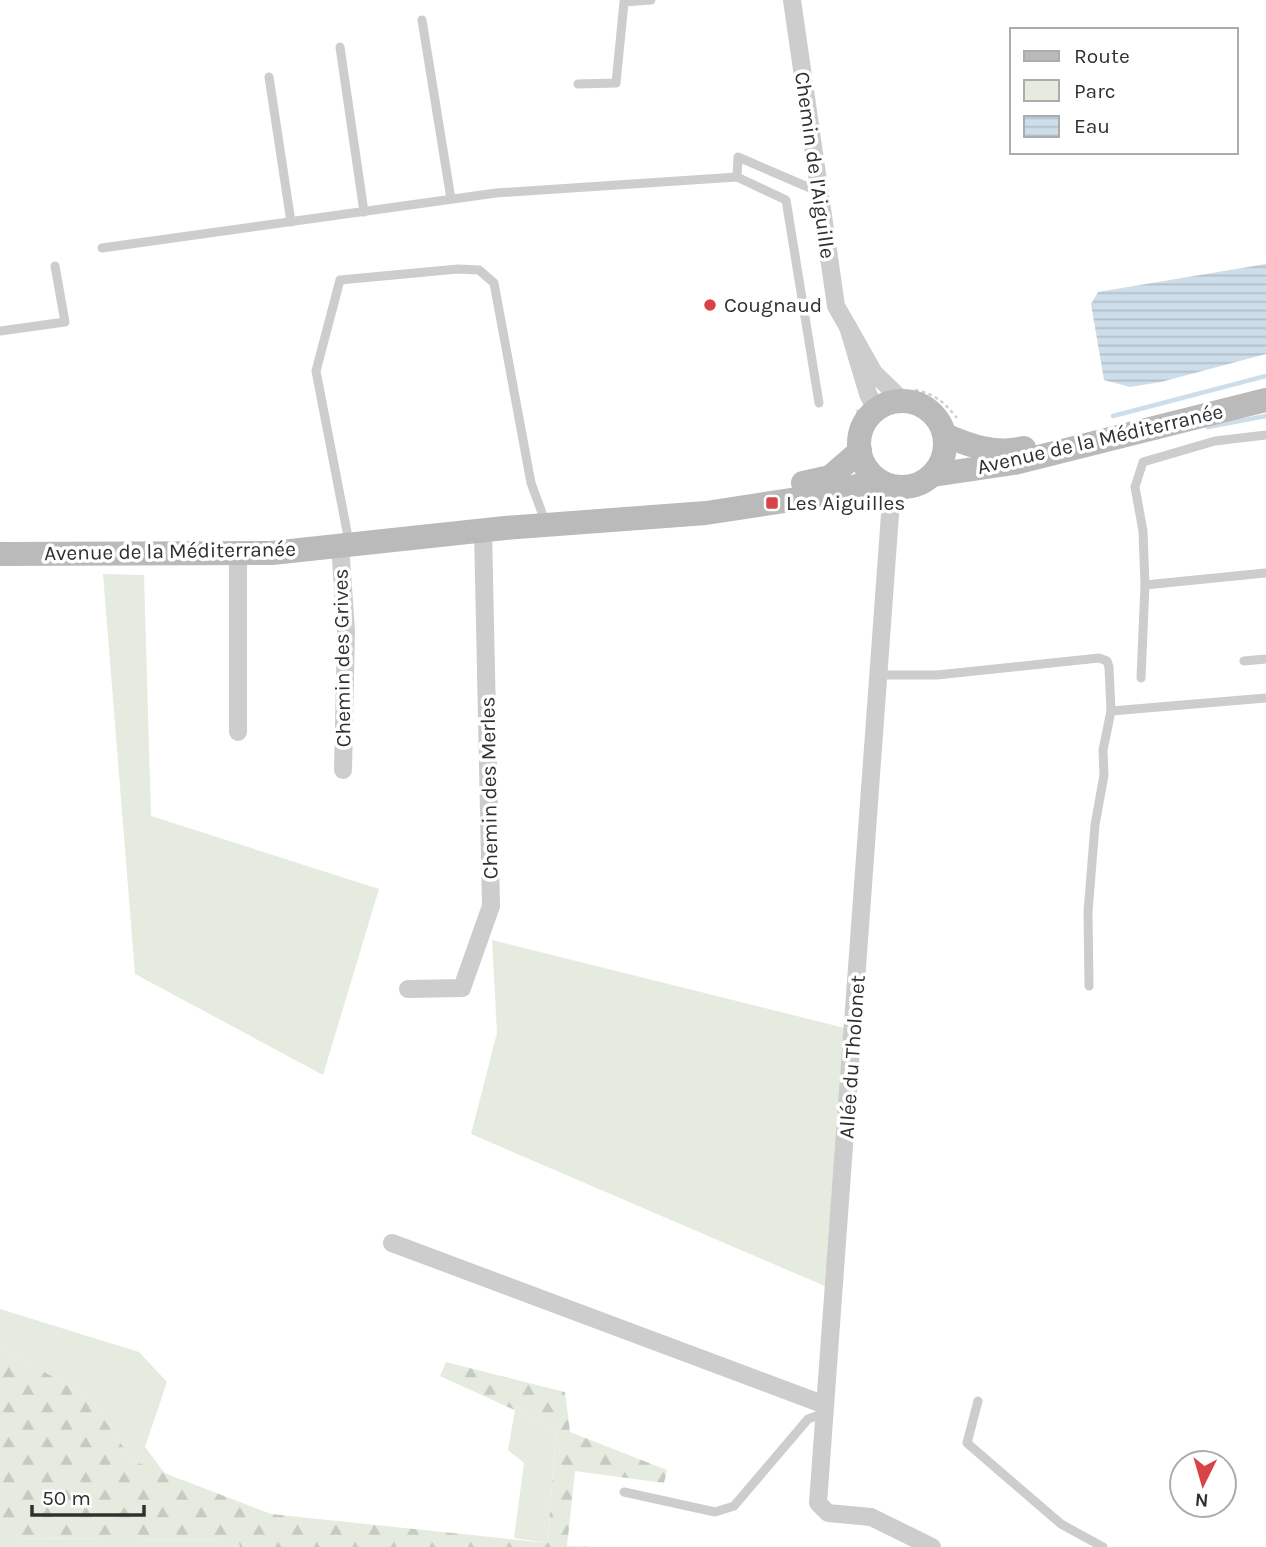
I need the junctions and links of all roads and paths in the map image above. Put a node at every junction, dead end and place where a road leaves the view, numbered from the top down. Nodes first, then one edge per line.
1 (651, 0) edge
2 (792, 0) edge
3 (422, 20) dead end
4 (340, 47) dead end
5 (269, 77) dead end
6 (578, 84) dead end
7 (737, 177) junction
8 (817, 191) junction
9 (451, 199) junction
10 (364, 212) junction
11 (291, 222) junction
12 (102, 248) dead end
13 (55, 266) dead end
14 (848, 327) junction
15 (0, 331) edge
16 (1266, 388) edge
17 (906, 395) junction
18 (1266, 400) edge
19 (819, 403) dead end
20 (876, 409) junction
21 (953, 428) junction
22 (1266, 435) edge
23 (860, 451) junction
24 (933, 475) junction
25 (885, 484) junction
26 (545, 521) junction
27 (494, 529) junction
28 (0, 542) edge
29 (345, 545) junction
30 (0, 554) edge
31 (238, 554) junction
32 (1265, 573) edge
33 (1145, 585) junction
34 (1266, 659) edge
35 (1244, 661) dead end
36 (880, 675) junction
37 (1141, 678) dead end
38 (1266, 698) edge
39 (1111, 711) junction
40 (238, 732) dead end
41 (343, 770) dead end
42 (1090, 986) dead end
43 (408, 989) dead end
44 (392, 1243) dead end
45 (978, 1401) dead end
46 (825, 1409) junction
47 (624, 1492) dead end
48 (932, 1547) edge
49 (1103, 1547) edge

1 - 6 lane
2 - 8 street, Chemin de l'Aiguille
3 - 9 lane
4 - 10 lane
5 - 11 lane
7 - 8 lane
7 - 9 lane
7 - 19 lane
8 - 14 street, Chemin de l'Aiguille
9 - 10 lane
10 - 11 lane
11 - 12 lane
13 - 15 lane
14 - 17 street, Chemin de l'Aiguille
14 - 20 street, Chemin de l'Aiguille
16 - 21 main road, Avenue de la Méditerranée
17 - 20 main road
17 - 21 main road
17 - 21 path
18 - 24 main road, Avenue de la Méditerranée
20 - 23 main road
21 - 24 main road
22 - 33 lane
23 - 25 main road
23 - 26 main road, Avenue de la Méditerranée
24 - 25 main road
25 - 27 main road, Avenue de la Méditerranée
25 - 36 street, Allée du Tholonet
26 - 27 main road, Avenue de la Méditerranée
26 - 29 lane
27 - 29 main road, Avenue de la Méditerranée
27 - 43 street, Chemin des Merles
28 - 29 main road, Avenue de la Méditerranée
29 - 31 main road, Avenue de la Méditerranée
29 - 41 street, Chemin des Grives
30 - 31 main road, Avenue de la Méditerranée
31 - 40 street
32 - 33 lane
33 - 37 lane
34 - 35 lane
36 - 39 lane
36 - 46 street, Allée du Tholonet
38 - 39 lane
39 - 42 lane
44 - 46 street
45 - 49 lane
46 - 47 lane
46 - 48 street, Allée du Tholonet

